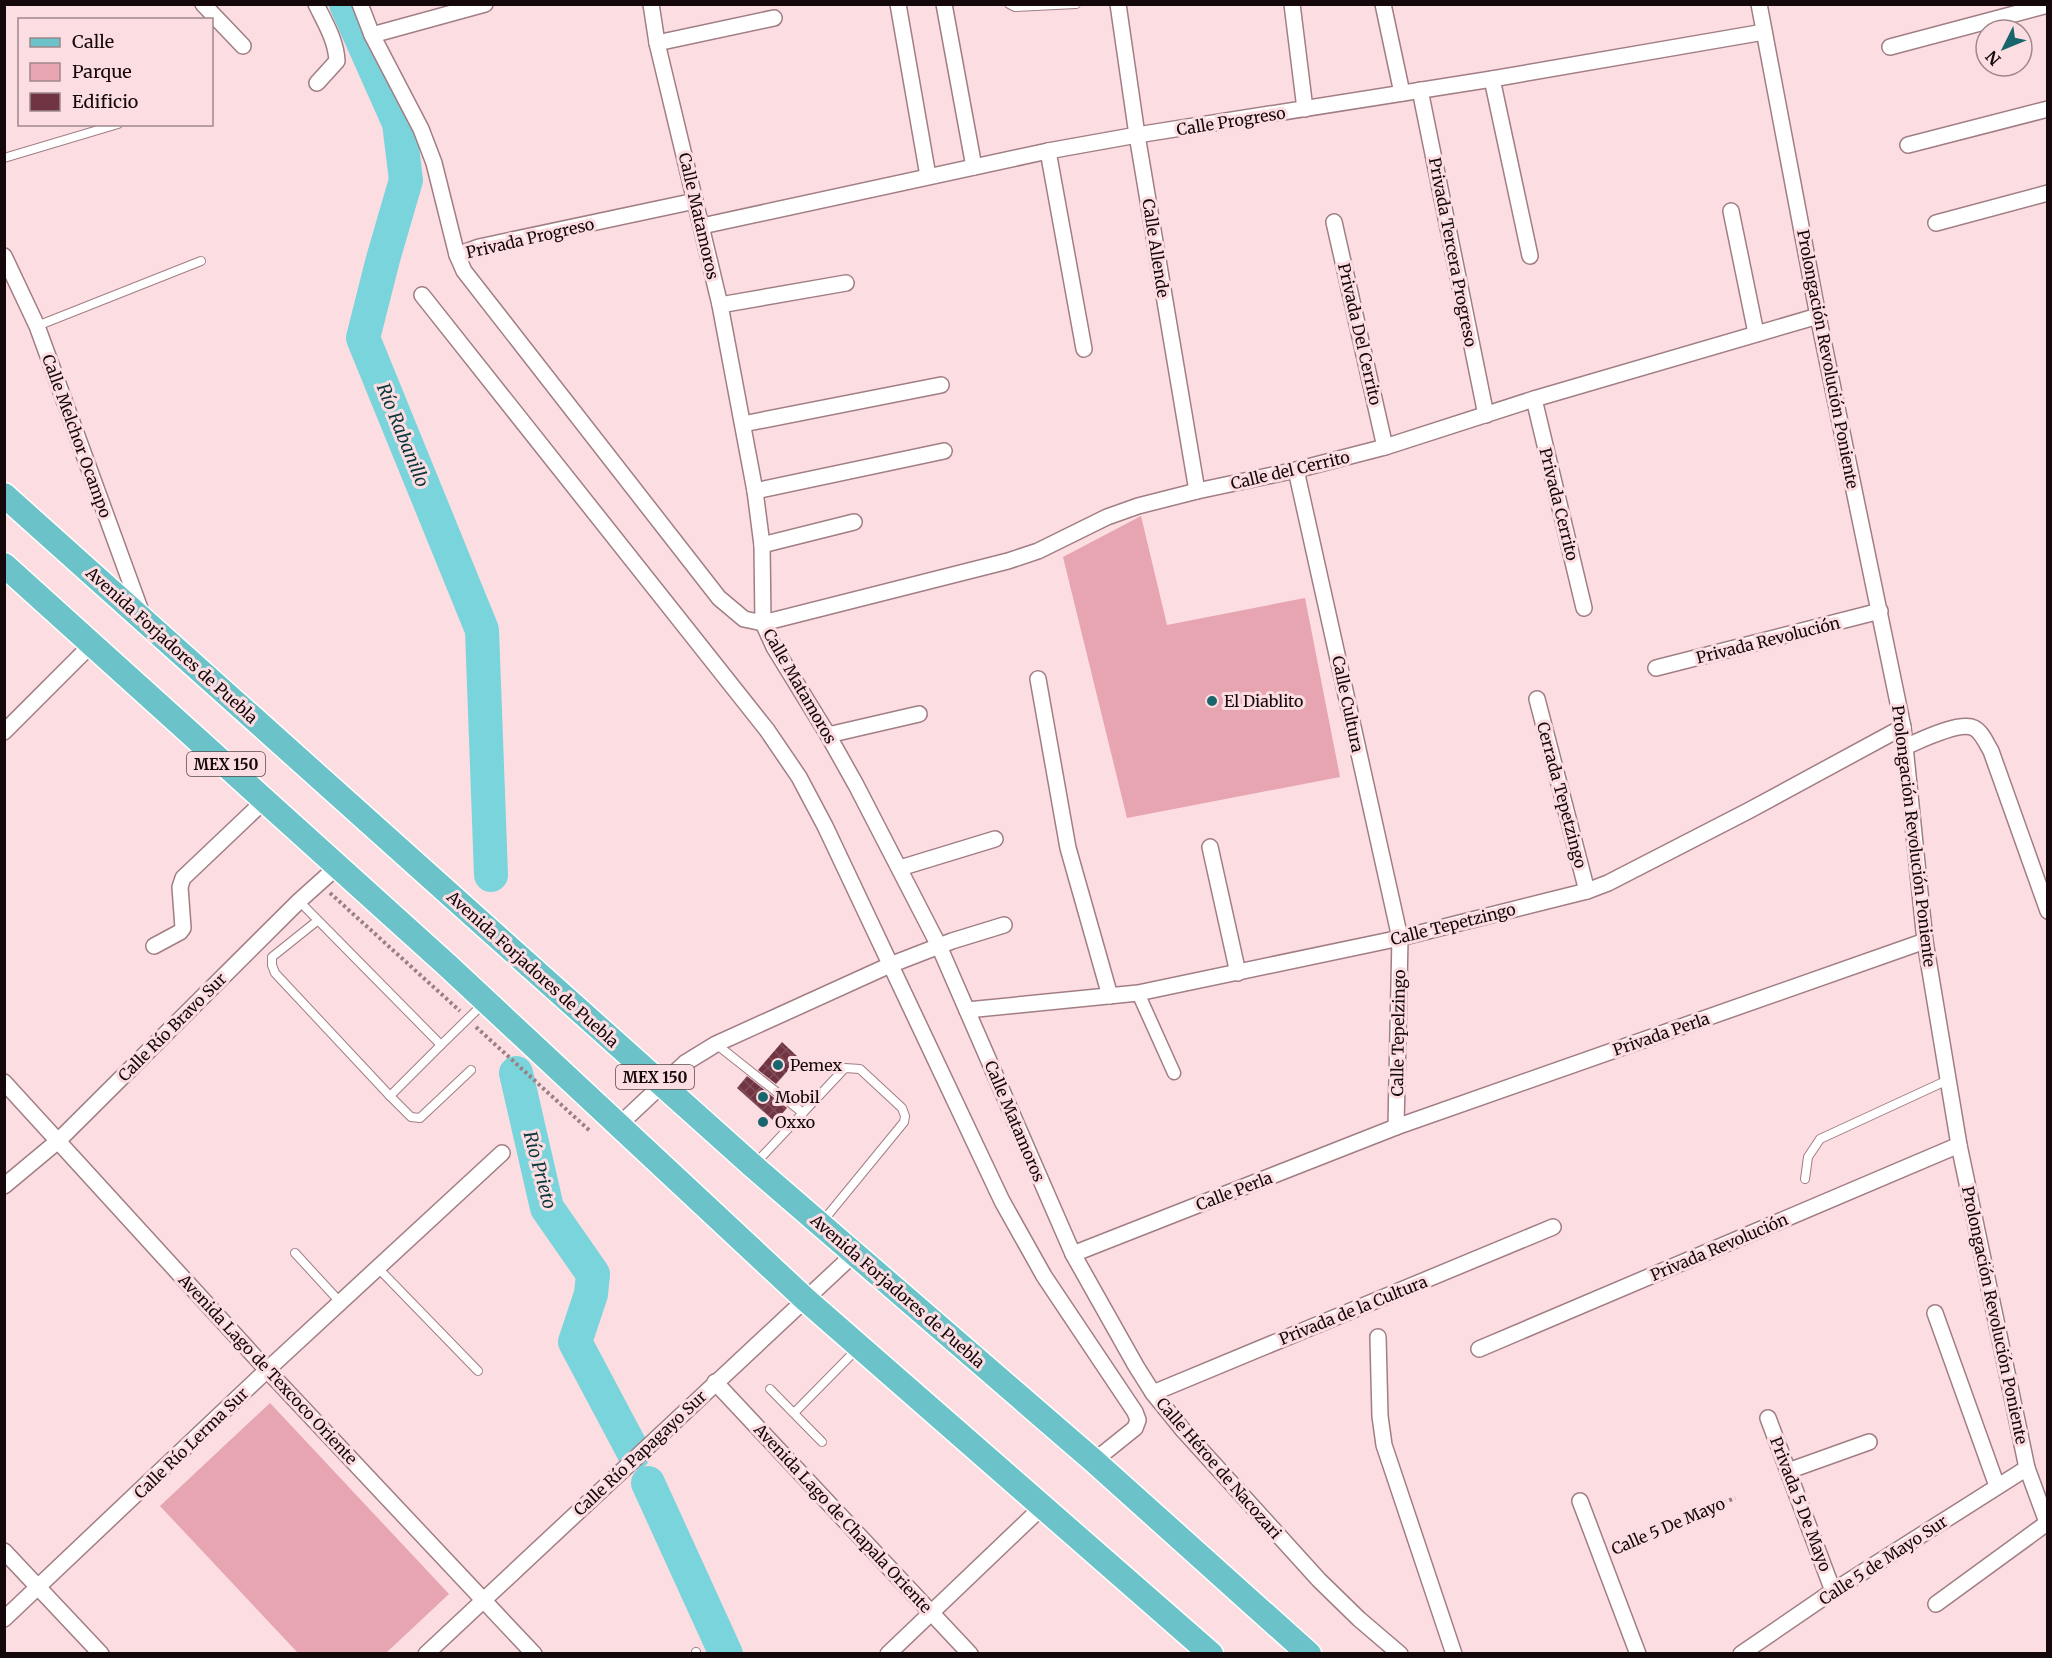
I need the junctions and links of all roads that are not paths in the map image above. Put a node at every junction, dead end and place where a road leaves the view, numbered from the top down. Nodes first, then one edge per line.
1 (202, 4) edge
2 (316, 4) edge
3 (360, 4) edge
4 (485, 4) edge
5 (651, 4) edge
6 (898, 4) edge
7 (944, 4) edge
8 (1009, 4) edge
9 (1076, 4) edge
10 (1118, 4) edge
11 (1292, 4) edge
12 (1383, 4) edge
13 (1759, 4) edge
14 (2048, 5) edge
15 (774, 18) dead end
16 (1764, 32) junction
17 (372, 35) junction
18 (657, 43) junction
19 (243, 46) dead end
20 (1890, 46) dead end
21 (1492, 80) junction
22 (316, 83) dead end
23 (1420, 90) junction
24 (1402, 93) junction
25 (2048, 109) edge
26 (1305, 110) junction
27 (111, 126) edge
28 (1137, 135) junction
29 (1908, 145) dead end
30 (1048, 152) junction
31 (4, 158) edge
32 (974, 167) junction
33 (928, 176) junction
34 (2048, 193) edge
35 (695, 201) junction
36 (1731, 212) dead end
37 (1334, 222) dead end
38 (1936, 223) dead end
39 (702, 226) junction
40 (457, 255) junction
41 (4, 256) edge
42 (1530, 256) dead end
43 (201, 261) dead end
44 (846, 283) dead end
45 (422, 295) dead end
46 (720, 305) junction
47 (1818, 316) junction
48 (36, 326) junction
49 (1756, 333) junction
50 (1084, 349) dead end
51 (941, 385) dead end
52 (1534, 399) junction
53 (1486, 415) junction
54 (742, 424) junction
55 (1385, 447) junction
56 (944, 451) dead end
57 (1296, 470) junction
58 (755, 491) junction
59 (1197, 491) junction
60 (4, 495) edge
61 (854, 522) dead end
62 (762, 545) junction
63 (4, 565) edge
64 (1584, 608) dead end
65 (1880, 611) junction
66 (144, 619) junction
67 (763, 623) junction
68 (93, 643) junction
69 (1656, 668) dead end
70 (1038, 679) dead end
71 (1537, 699) dead end
72 (920, 714) dead end
73 (1903, 727) junction
74 (4, 732) edge
75 (828, 735) junction
76 (1907, 746) junction
77 (265, 800) junction
78 (995, 839) dead end
79 (1210, 847) dead end
80 (338, 866) junction
81 (900, 868) junction
82 (1587, 891) junction
83 (299, 901) junction
84 (2048, 910) edge
85 (317, 921) junction
86 (1004, 925) dead end
87 (1400, 938) junction
88 (1925, 940) junction
89 (154, 946) dead end
90 (939, 946) junction
91 (890, 965) junction
92 (1238, 973) junction
93 (1138, 993) junction
94 (1110, 996) junction
95 (485, 1002) junction
96 (967, 1010) junction
97 (717, 1044) junction
98 (441, 1046) junction
99 (471, 1070) dead end
100 (1174, 1074) dead end
101 (1950, 1079) junction
102 (4, 1082) edge
103 (662, 1083) junction
104 (390, 1096) junction
105 (803, 1113) junction
106 (618, 1126) junction
107 (1396, 1127) junction
108 (58, 1141) junction
109 (1959, 1145) junction
110 (502, 1153) dead end
111 (753, 1166) junction
112 (1805, 1179) dead end
113 (4, 1186) edge
114 (820, 1224) junction
115 (1553, 1227) dead end
116 (294, 1253) dead end
117 (854, 1254) junction
118 (1073, 1254) junction
119 (378, 1268) junction
120 (805, 1299) junction
121 (340, 1302) junction
122 (1935, 1313) dead end
123 (1378, 1337) dead end
124 (860, 1347) junction
125 (1479, 1349) dead end
126 (267, 1371) junction
127 (478, 1371) dead end
128 (715, 1382) junction
129 (770, 1389) dead end
130 (1153, 1393) junction
131 (794, 1413) junction
132 (1768, 1418) dead end
133 (822, 1442) dead end
134 (1869, 1442) dead end
135 (1094, 1461) junction
136 (2028, 1468) junction
137 (1788, 1471) junction
138 (1997, 1486) junction
139 (1580, 1501) dead end
140 (1042, 1507) junction
141 (2047, 1524) edge
142 (4, 1551) edge
143 (40, 1587) junction
144 (1833, 1591) junction
145 (483, 1599) junction
146 (1936, 1604) dead end
147 (931, 1612) junction
148 (4, 1619) edge
149 (101, 1653) edge
150 (426, 1653) edge
151 (534, 1653) edge
152 (888, 1653) edge
153 (970, 1653) edge
154 (1211, 1653) edge
155 (1309, 1653) edge
156 (1400, 1653) edge
157 (1454, 1653) edge
158 (1638, 1653) edge
159 (1741, 1653) edge

1 - 19 street
2 - 22 street
3 - 17 street, Privada Progreso
4 - 17 street
5 - 18 street, Calle Matamoros
6 - 33 street
7 - 32 street
8 - 9 lane
10 - 28 street, Calle Allende
11 - 26 street
12 - 24 street
13 - 16 street, Prolongación Revolución Poniente
14 - 20 street
15 - 18 street
16 - 21 street, Calle Progreso
16 - 47 street, Prolongación Revolución Poniente
17 - 40 street, Privada Progreso
18 - 35 street, Calle Matamoros
21 - 23 street, Calle Progreso
21 - 42 street
23 - 24 street, Calle Progreso
23 - 53 street, Privada Tercera Progreso
24 - 26 street, Calle Progreso
25 - 29 street
26 - 28 street, Calle Progreso
27 - 31 lane
28 - 30 street, Calle Progreso
28 - 59 street, Calle Allende
30 - 32 street, Calle Progreso
30 - 50 street
32 - 33 street, Calle Progreso
33 - 39 street, Calle Progreso
34 - 38 street
35 - 39 street, Calle Matamoros
35 - 40 street, Privada Progreso
36 - 49 street
37 - 55 street, Privada Del Cerrito
39 - 46 street, Calle Matamoros
40 - 67 street
41 - 48 street, Calle Melchor Ocampo
43 - 48 lane
44 - 46 street
45 - 91 street
46 - 54 street, Calle Matamoros
47 - 49 street, Calle del Cerrito
47 - 65 street, Prolongación Revolución Poniente
48 - 66 street, Calle Melchor Ocampo
49 - 52 street, Calle del Cerrito
51 - 54 street
52 - 53 street, Calle del Cerrito
52 - 64 street, Privada Cerrito
53 - 55 street, Calle del Cerrito
54 - 58 street, Calle Matamoros
55 - 57 street, Calle del Cerrito
56 - 58 street
57 - 59 street, Calle del Cerrito
57 - 87 street, Calle Cultura
58 - 62 street, Calle Matamoros
59 - 67 street, Calle del Cerrito
60 - 66 main road, Avenida Forjadores de Puebla / MEX 150
61 - 62 street
62 - 67 street, Calle Matamoros
63 - 68 main road, MEX 150
65 - 69 street, Privada Revolución
65 - 73 street, Prolongación Revolución Poniente
66 - 103 main road, Avenida Forjadores de Puebla / MEX 150
67 - 75 street, Calle Matamoros
68 - 74 street
68 - 77 main road, MEX 150
70 - 94 street
71 - 82 street, Cerrada Tepetzingo
72 - 75 street
73 - 76 street, Prolongación Revolución Poniente
73 - 82 street, Calle Tepetzingo
75 - 81 street, Calle Matamoros
76 - 84 street
76 - 88 street, Prolongación Revolución Poniente
77 - 80 main road, MEX 150
77 - 89 street
78 - 81 street
79 - 92 street
80 - 83 street, Calle Río Bravo Sur
80 - 95 main road, MEX 150
81 - 90 street, Calle Matamoros
82 - 87 street, Calle Tepetzingo
83 - 85 lane
83 - 108 street, Calle Río Bravo Sur
85 - 98 lane
85 - 104 lane
86 - 90 street
87 - 92 street, Calle Tepetzingo
87 - 107 street, Calle Tepelzingo
88 - 101 street, Prolongación Revolución Poniente
88 - 107 street, Privada Perla
90 - 91 street
90 - 96 street, Calle Matamoros
91 - 97 street
91 - 135 street
92 - 93 street, Calle Tepetzingo
93 - 94 street, Calle Tepetzingo
93 - 100 street
94 - 96 street, Calle Tepetzingo
95 - 98 lane
95 - 106 main road, MEX 150
96 - 118 street, Calle Matamoros
97 - 103 street
97 - 105 lane
98 - 104 lane
99 - 104 lane
101 - 109 street, Prolongación Revolución Poniente
101 - 112 lane
102 - 108 street, Avenida Lago de Texcoco Oriente
103 - 106 street
103 - 111 main road, Avenida Forjadores de Puebla / MEX 150
105 - 111 lane
105 - 114 lane
106 - 120 main road, MEX 150
107 - 118 street, Calle Perla
108 - 113 street, Calle Río Bravo Sur
108 - 126 street, Avenida Lago de Texcoco Oriente
109 - 125 street, Privada Revolución
109 - 136 street, Prolongación Revolución Poniente
110 - 119 street, Calle Río Lerma Sur
111 - 114 main road, Avenida Forjadores de Puebla / MEX 150
114 - 117 main road, Avenida Forjadores de Puebla / MEX 150
115 - 130 street, Privada de la Cultura
116 - 121 lane
117 - 120 street, Calle Río Papagayo Sur
117 - 135 main road, Avenida Forjadores de Puebla / MEX 150
118 - 130 street, Calle Héroe de Nacozari
119 - 121 street, Calle Río Lerma Sur
119 - 127 lane
120 - 124 main road, MEX 150
120 - 128 street, Calle Río Papagayo Sur
121 - 126 street, Calle Río Lerma Sur
122 - 138 street
123 - 157 street
124 - 131 lane
124 - 140 main road, MEX 150
126 - 143 street, Calle Río Lerma Sur
126 - 145 street, Avenida Lago de Texcoco Oriente
128 - 145 street, Calle Río Papagayo Sur
128 - 147 street, Avenida Lago de Chapala Oriente
129 - 131 lane
130 - 156 street, Calle Héroe de Nacozari
131 - 133 lane
132 - 137 street, Privada 5 De Mayo
134 - 137 street
135 - 155 main road, Avenida Forjadores de Puebla / MEX 150
136 - 138 street, Calle 5 de Mayo Sur
136 - 141 street, Prolongación Revolución Poniente
137 - 144 street, Privada 5 De Mayo
138 - 144 street, Calle 5 de Mayo Sur
139 - 158 street
140 - 147 street
140 - 154 main road, MEX 150
141 - 146 street
142 - 143 street
143 - 148 street, Calle Río Lerma Sur
143 - 149 street
144 - 159 street, Calle 5 de Mayo Sur
145 - 150 street, Calle Río Papagayo Sur
145 - 151 street, Avenida Lago de Texcoco Oriente
147 - 152 street
147 - 153 street, Avenida Lago de Chapala Oriente

